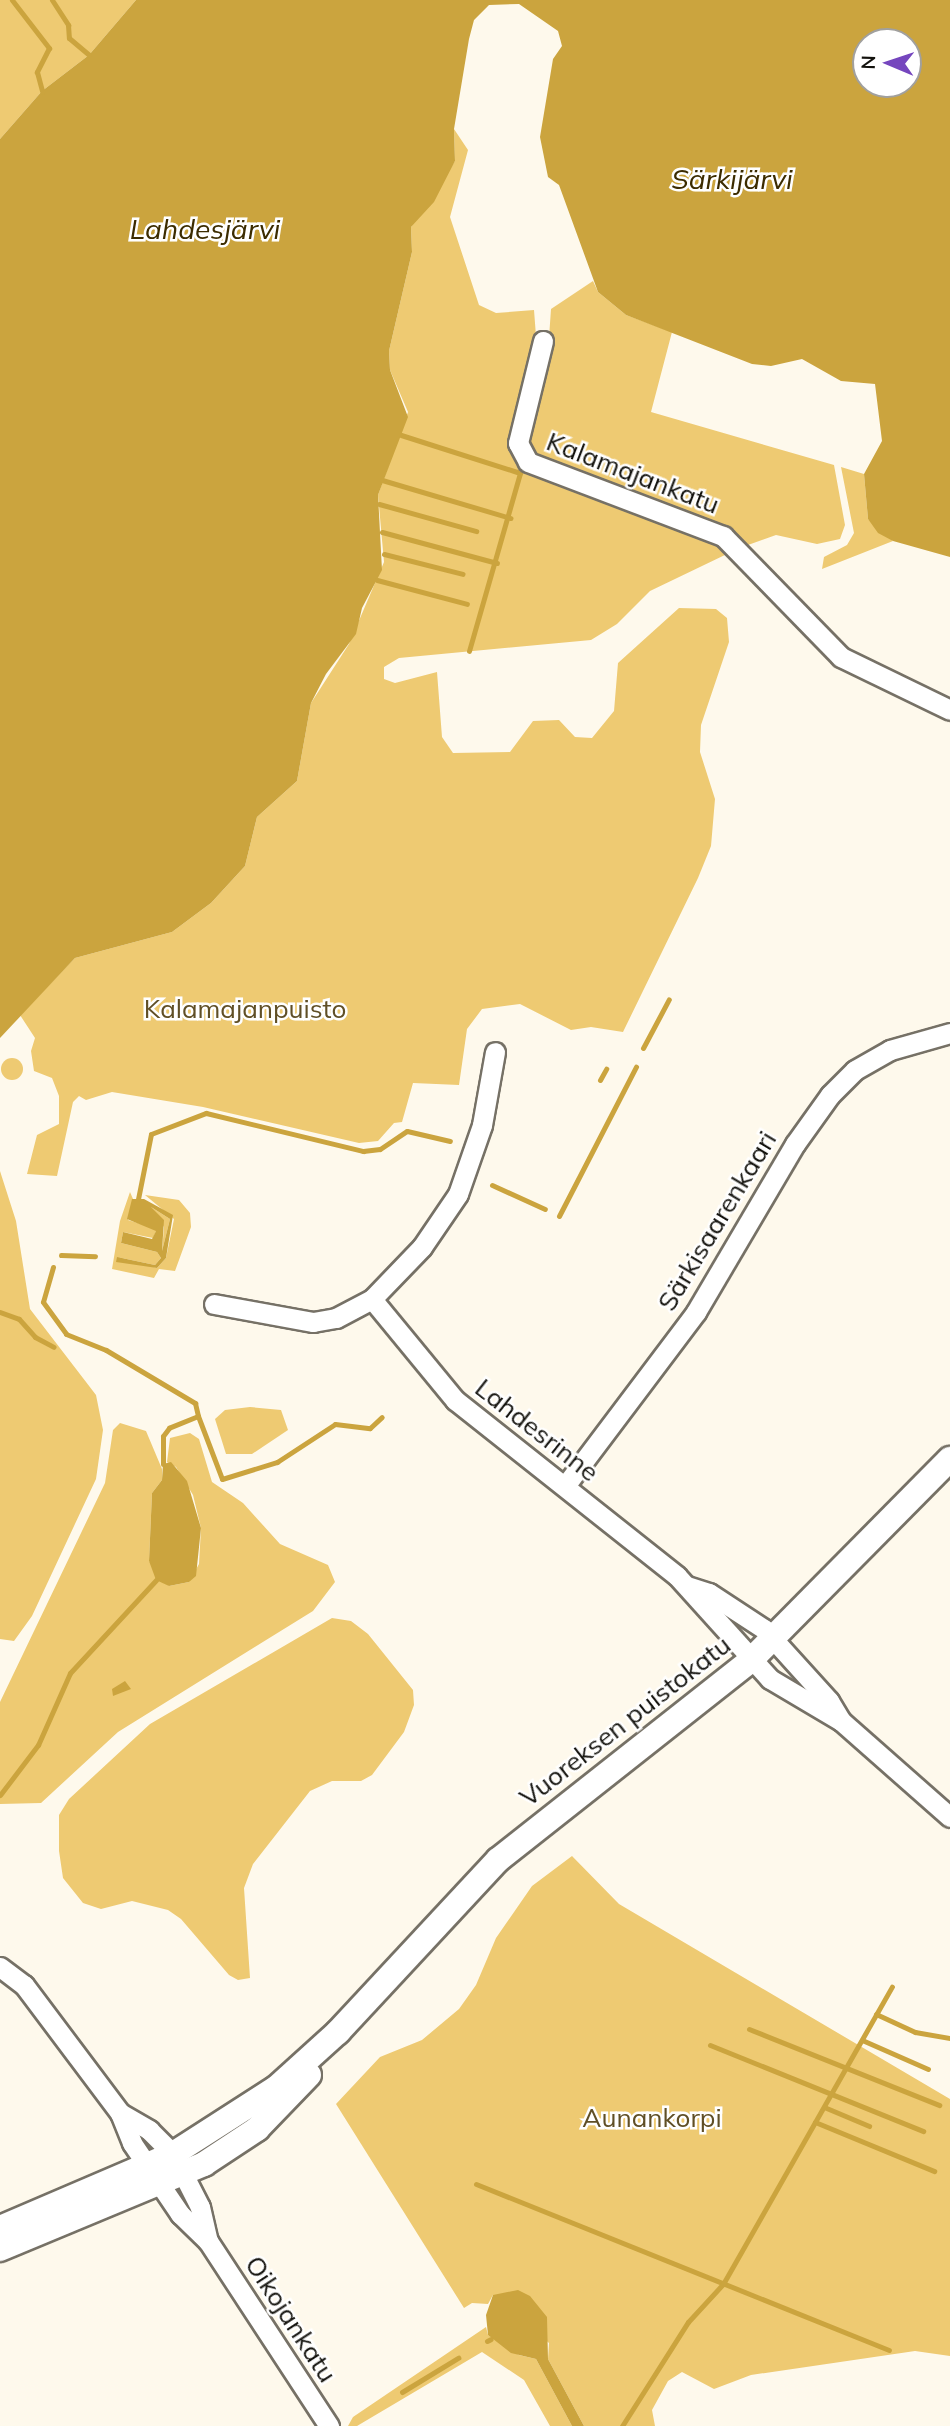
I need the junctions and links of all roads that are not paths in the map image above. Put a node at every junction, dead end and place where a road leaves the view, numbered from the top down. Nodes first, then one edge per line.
1 (543, 341) dead end
2 (950, 709) edge
3 (950, 1032) edge
4 (495, 1052) dead end
5 (372, 1299) junction
6 (214, 1304) dead end
7 (950, 1459) edge
8 (565, 1486) junction
9 (687, 1586) junction
10 (774, 1639) junction
11 (751, 1660) junction
12 (841, 1721) junction
13 (950, 1817) edge
14 (0, 1967) edge
15 (120, 2113) junction
16 (178, 2164) junction
17 (154, 2174) junction
18 (0, 2228) edge
19 (208, 2241) junction
20 (0, 2249) edge
21 (329, 2426) edge

1 - 2 street, Kalamajankatu
3 - 8 street, Särkisaarenkaari
4 - 5 street
5 - 6 street
5 - 8 street, Lahdesrinne
7 - 10 main road, Vuoreksen puistokatu
8 - 9 street, Lahdesrinne
9 - 10 street, Lahdesrinne
9 - 11 street, Lahdesrinne
10 - 11 main road, Vuoreksen puistokatu
10 - 12 street, Lahdesrinne
11 - 12 street, Lahdesrinne
11 - 16 main road, Vuoreksen puistokatu
12 - 13 street
14 - 15 street
15 - 16 street
15 - 17 street, Oikojankatu
16 - 17 main road, Vuoreksen puistokatu
16 - 19 street, Oikojankatu
17 - 18 main road, Vuoreksen puistokatu
17 - 19 street, Oikojankatu
17 - 20 main road, Vuoreksen puistokatu
19 - 21 street, Oikojankatu

